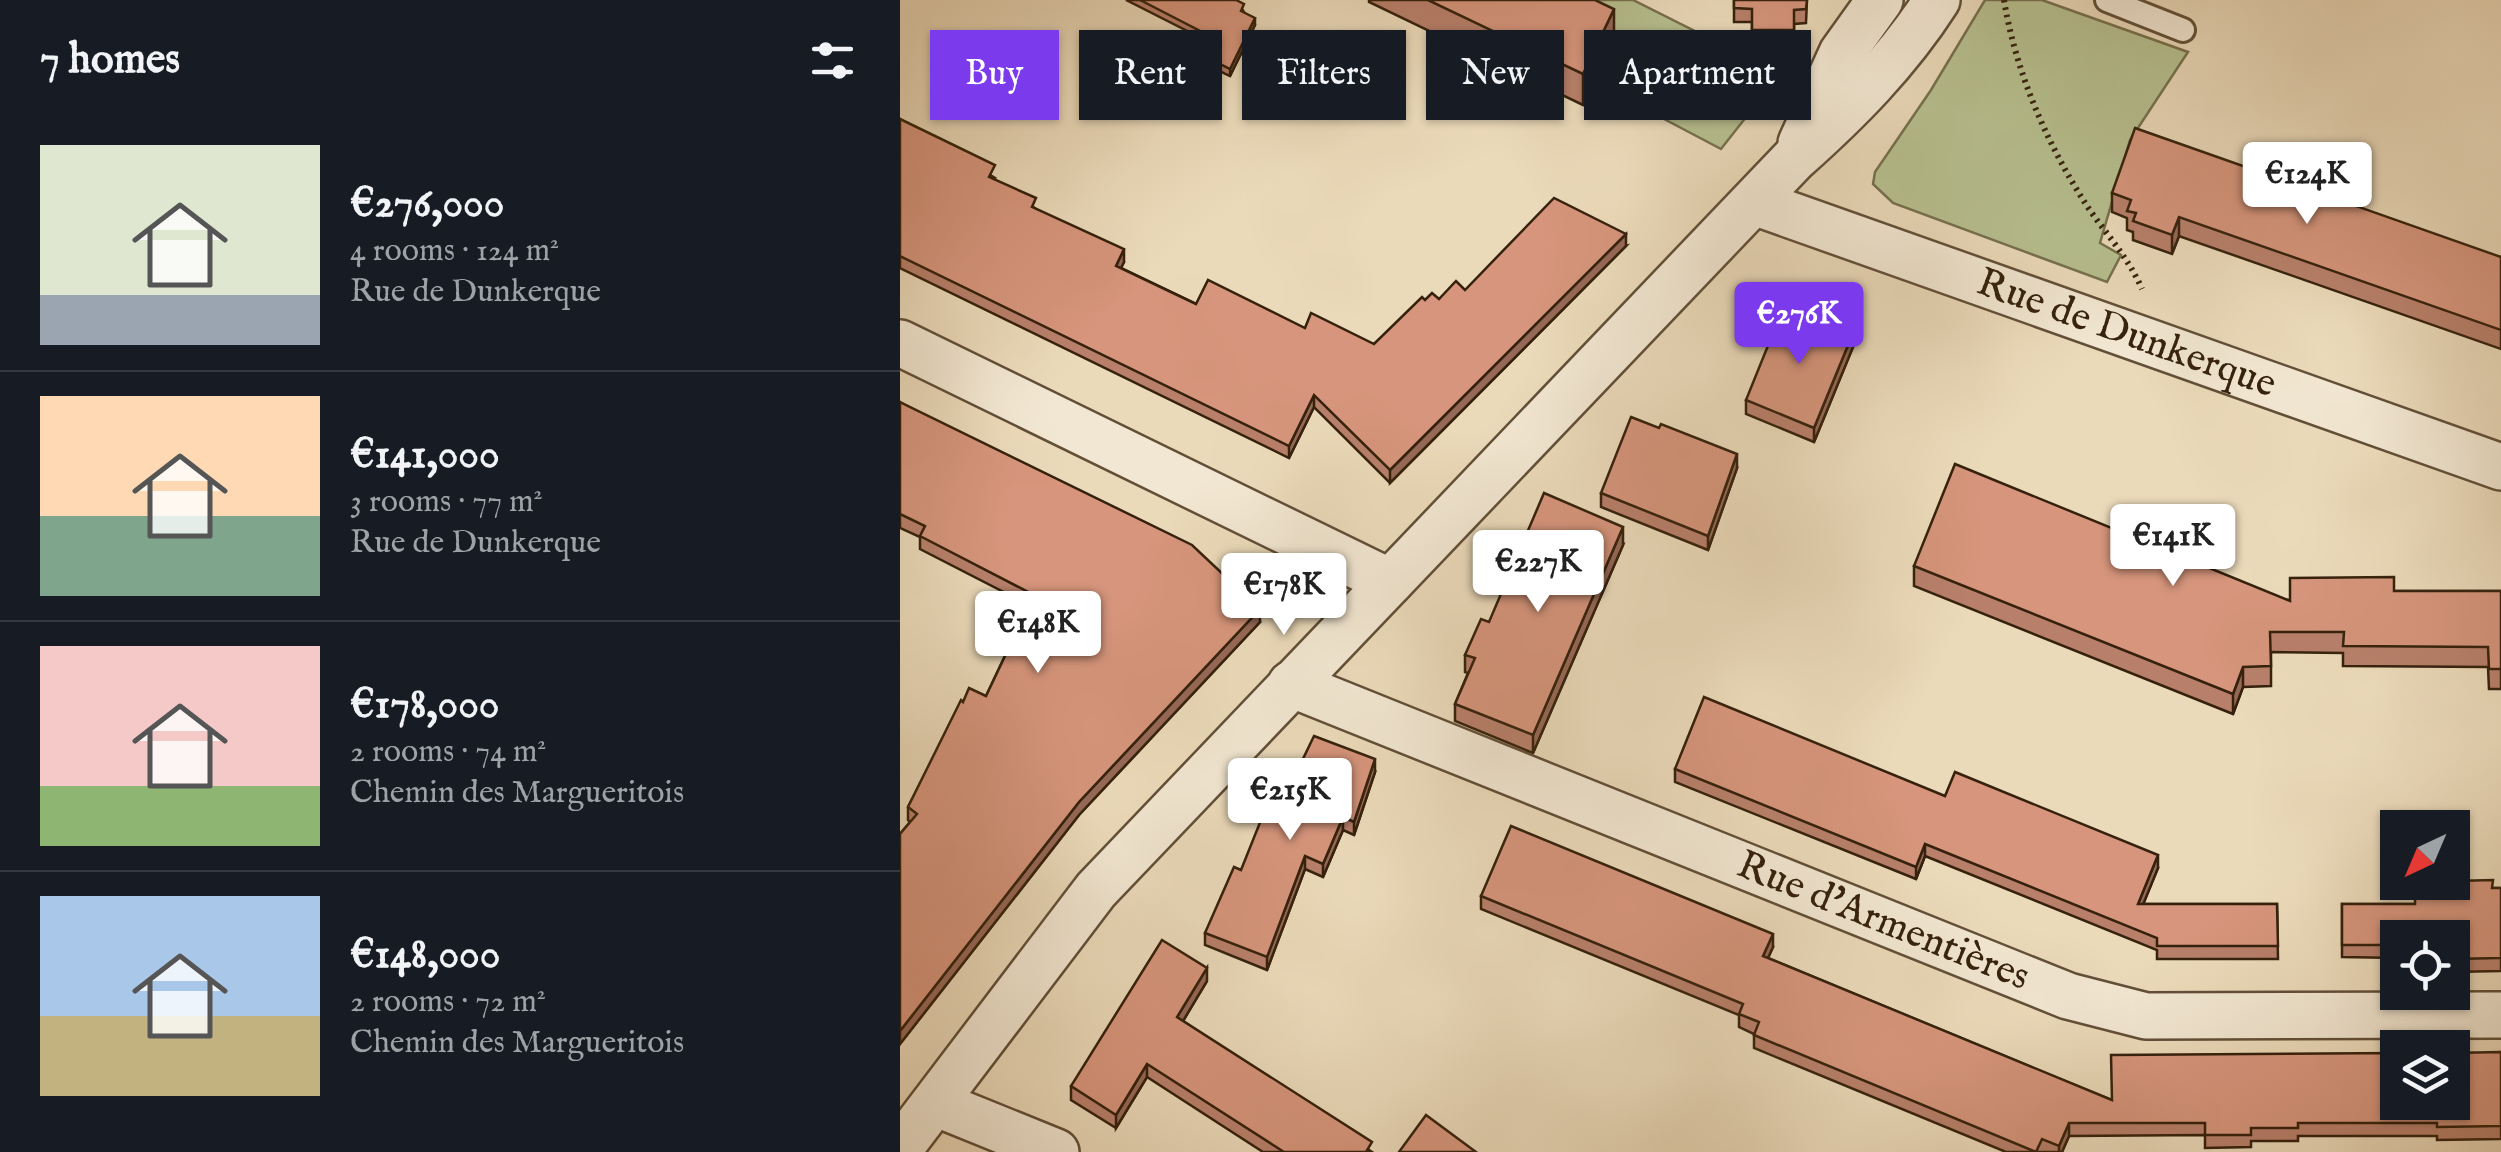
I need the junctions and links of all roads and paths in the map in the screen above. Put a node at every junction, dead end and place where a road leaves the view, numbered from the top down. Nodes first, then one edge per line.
1 (1880, 0) edge
2 (1937, 0) edge
3 (2004, 0) edge
4 (2106, 0) edge
5 (2182, 30) dead end
6 (1794, 159) junction
7 (1754, 202) junction
8 (900, 343) edge
9 (2170, 350) junction
10 (2501, 467) edge
11 (1390, 582) junction
12 (1291, 684) junction
13 (2501, 1014) edge
14 (935, 1103) junction
15 (900, 1148) edge
16 (1056, 1152) edge

1 - 6 street
2 - 6 street
3 - 9 path
4 - 5 lane
6 - 7 street
7 - 9 street, Rue de Dunkerque
7 - 11 street
8 - 11 street
9 - 10 street, Rue de Dunkerque
11 - 12 street
12 - 13 street, Rue d'Armentières
12 - 14 street
14 - 15 street
14 - 16 street

